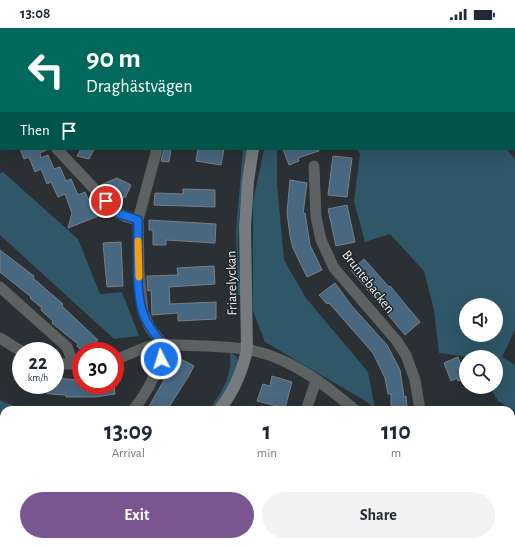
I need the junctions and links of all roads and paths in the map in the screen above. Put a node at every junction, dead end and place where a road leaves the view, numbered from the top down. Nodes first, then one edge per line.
1 (58, 150) edge
2 (157, 150) edge
3 (253, 150) edge
4 (314, 166) dead end
5 (138, 220) junction
6 (0, 288) edge
7 (0, 338) edge
8 (163, 344) junction
9 (12, 345) edge
10 (247, 350) junction
11 (72, 356) edge
12 (124, 356) edge
13 (316, 381) junction
14 (136, 406) edge
15 (222, 406) edge
16 (307, 406) edge
17 (350, 406) edge
18 (419, 406) edge

1 - 5 street
2 - 5 street
3 - 10 street, Friarelyckan
4 - 18 street, Bruntebacken
5 - 8 street
6 - 11 street
7 - 9 street
8 - 10 street
8 - 12 street
8 - 14 street
10 - 13 street
10 - 15 street, Friarelyckan
13 - 16 street
13 - 17 street

